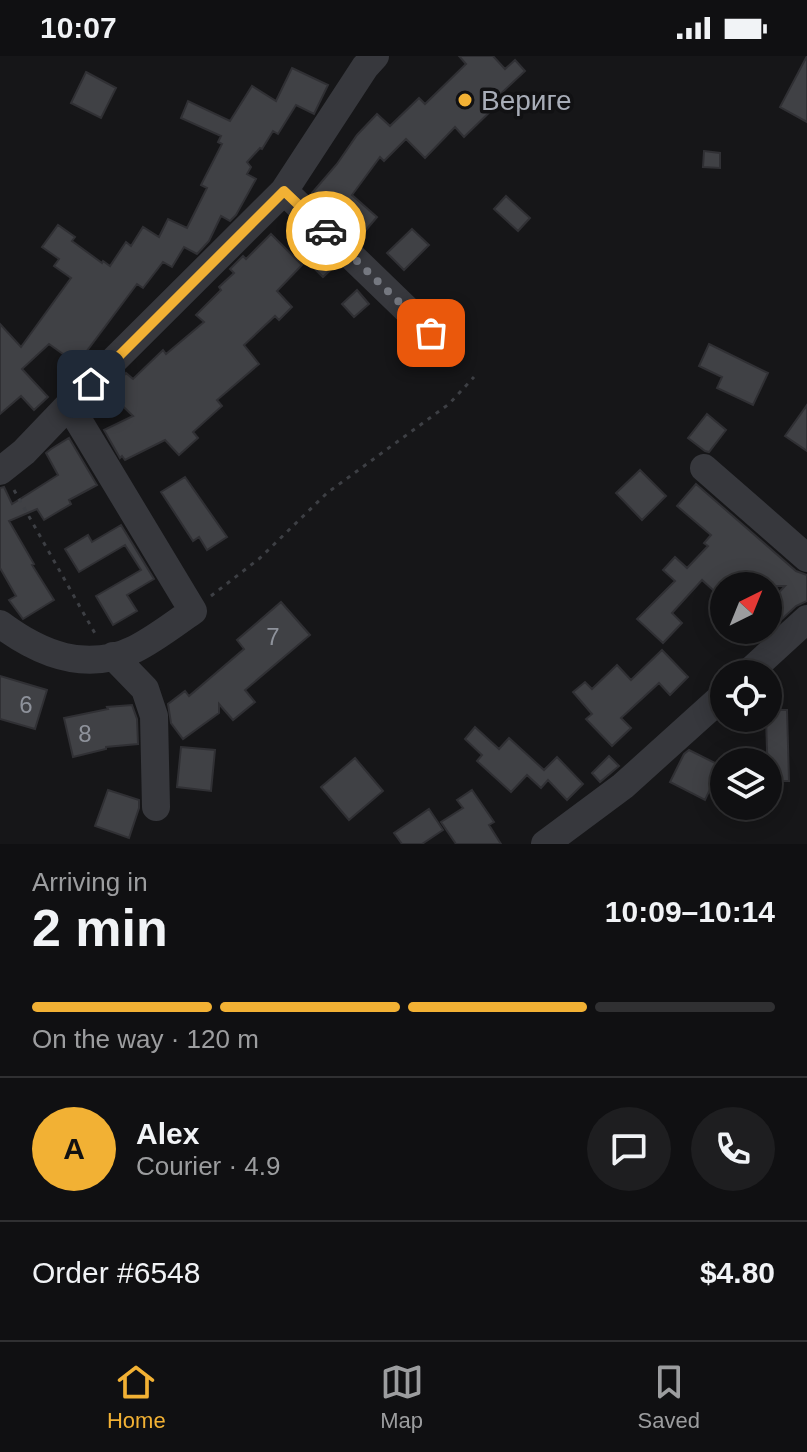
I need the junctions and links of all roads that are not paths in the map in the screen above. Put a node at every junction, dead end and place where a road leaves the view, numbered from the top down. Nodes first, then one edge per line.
1 (375, 56) edge
2 (284, 191) junction
3 (431, 333) dead end
4 (69, 405) junction
5 (704, 468) dead end
6 (1, 470) edge
7 (807, 558) edge
8 (807, 619) edge
9 (0, 624) edge
10 (113, 656) junction
11 (762, 660) edge
12 (710, 708) edge
13 (156, 807) dead end
14 (545, 844) edge

1 - 2 street
2 - 3 street
2 - 4 street
4 - 6 street
4 - 10 street
5 - 7 street
8 - 11 street
9 - 10 street
10 - 13 street
12 - 14 street

